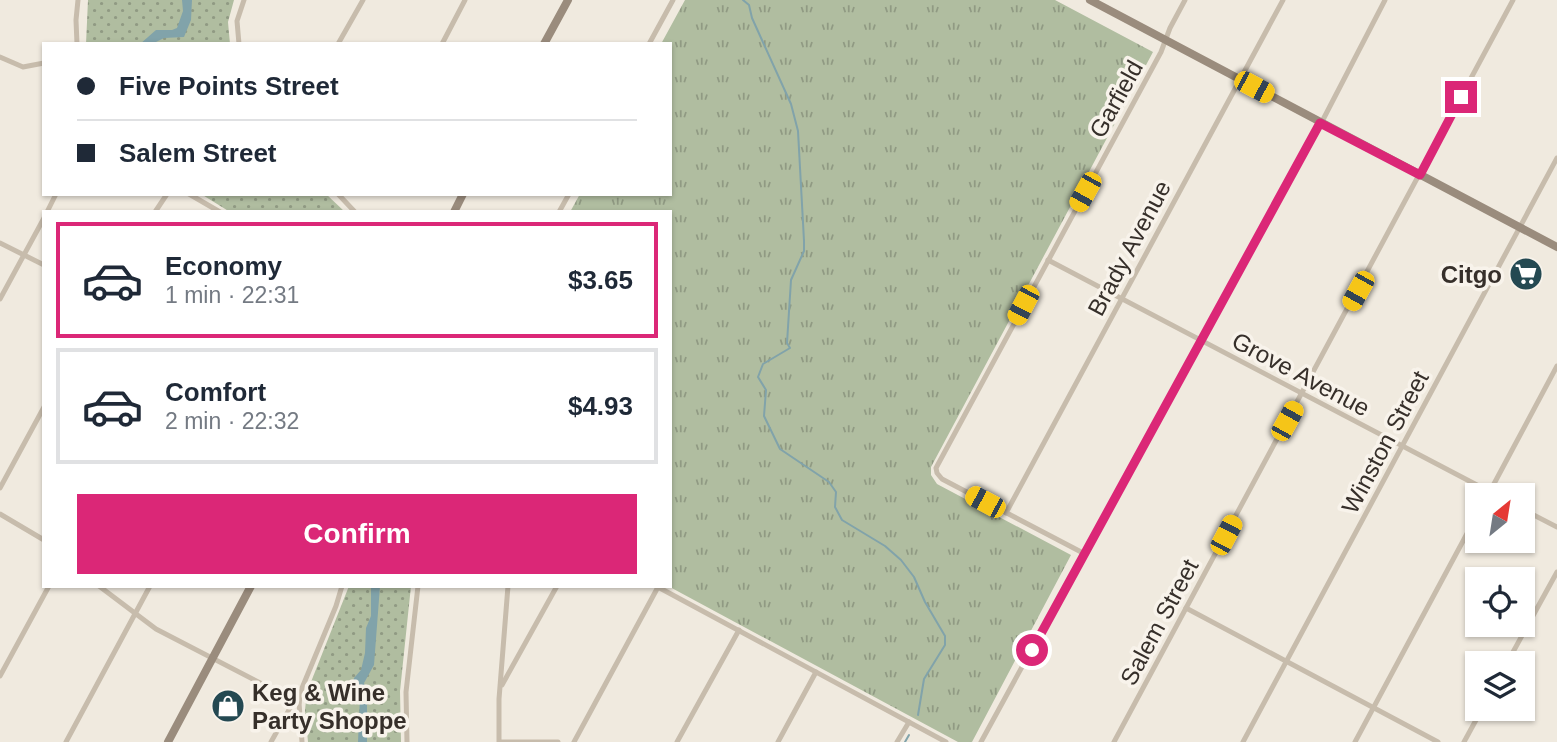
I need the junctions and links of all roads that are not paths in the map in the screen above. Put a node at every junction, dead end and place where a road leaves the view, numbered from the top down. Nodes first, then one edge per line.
1 (78, 0) edge
2 (244, 0) edge
3 (363, 0) edge
4 (466, 0) edge
5 (568, 0) edge
6 (673, 0) edge
7 (1090, 0) edge
8 (1185, 0) edge
9 (1283, 0) edge
10 (1385, 0) edge
11 (1513, 0) edge
12 (1166, 41) junction
13 (77, 42) edge
14 (239, 42) edge
15 (339, 42) edge
16 (443, 42) edge
17 (545, 42) edge
18 (650, 42) edge
19 (0, 57) edge
20 (42, 63) edge
21 (1241, 80) junction
22 (1320, 123) junction
23 (1557, 158) edge
24 (1420, 175) junction
25 (192, 196) edge
26 (340, 196) edge
27 (217, 210) edge
28 (353, 210) edge
29 (42, 222) edge
30 (1520, 228) junction
31 (0, 243) edge
32 (1557, 247) edge
33 (24, 255) junction
34 (1048, 260) junction
35 (42, 264) edge
36 (0, 299) edge
37 (1121, 299) junction
38 (1201, 341) junction
39 (1557, 366) edge
40 (1302, 395) junction
41 (42, 411) edge
42 (1403, 447) junction
43 (1470, 483) edge
44 (1493, 483) edge
45 (0, 488) edge
46 (1006, 513) junction
47 (0, 514) edge
48 (1535, 516) edge
49 (1557, 527) edge
50 (1465, 537) edge
51 (42, 539) edge
52 (1085, 554) junction
53 (1557, 572) edge
54 (48, 588) edge
55 (102, 588) edge
56 (149, 588) edge
57 (250, 588) edge
58 (341, 588) edge
59 (418, 588) edge
60 (508, 588) edge
61 (556, 588) edge
62 (656, 588) edge
63 (659, 588) edge
64 (1186, 608) junction
65 (135, 614) junction
66 (739, 630) junction
67 (1514, 651) edge
68 (213, 659) junction
69 (1287, 661) junction
70 (816, 672) junction
71 (0, 677) edge
72 (501, 688) junction
73 (296, 702) junction
74 (1374, 707) junction
75 (1475, 721) edge
76 (909, 722) junction
77 (66, 742) edge
78 (168, 742) edge
79 (271, 742) edge
80 (303, 742) edge
81 (407, 742) edge
82 (499, 742) edge
83 (558, 742) edge
84 (574, 742) edge
85 (677, 742) edge
86 (778, 742) edge
87 (897, 742) edge
88 (946, 742) edge
89 (981, 742) edge
90 (1114, 742) edge
91 (1243, 742) edge
92 (1355, 742) edge
93 (1438, 742) edge
94 (1464, 742) edge

1 - 13 street
2 - 14 street
3 - 15 street
4 - 16 street
5 - 17 main road
6 - 18 street
7 - 12 main road
8 - 12 street, Garfield
9 - 21 street, Brady Avenue
10 - 22 street
11 - 24 street, Salem Street
12 - 21 main road
12 - 34 street, Garfield
19 - 20 street
21 - 22 main road
21 - 37 street, Brady Avenue
22 - 24 main road
22 - 38 street
23 - 30 street, Winston Street
24 - 30 main road
24 - 40 street, Salem Street
25 - 27 street
26 - 28 street
29 - 33 street
30 - 32 main road
30 - 42 street, Winston Street
31 - 33 street
33 - 35 street
33 - 36 street
34 - 37 street, Grove Avenue
34 - 46 street, Garfield
37 - 38 street, Grove Avenue
37 - 46 street, Brady Avenue
38 - 40 street, Grove Avenue
38 - 52 street
39 - 44 street
40 - 42 street, Grove Avenue
40 - 64 street, Salem Street
41 - 45 street
42 - 43 street, Grove Avenue
42 - 69 street, Winston Street
46 - 52 street
47 - 51 street
48 - 49 street
50 - 74 street
52 - 89 street
53 - 67 street
54 - 71 street
55 - 65 street
56 - 65 street
57 - 68 main road
58 - 73 street
59 - 81 street
60 - 72 street
61 - 72 street
62 - 84 street
63 - 66 street
64 - 69 street
64 - 90 street, Salem Street
65 - 68 street
65 - 77 street
66 - 70 street
66 - 85 street
68 - 73 street
68 - 78 main road
69 - 74 street
69 - 91 street, Winston Street
70 - 76 street
70 - 86 street
72 - 82 street
73 - 79 street
73 - 80 street
74 - 92 street
74 - 93 street
75 - 94 street
76 - 87 street
76 - 88 street
82 - 83 street

